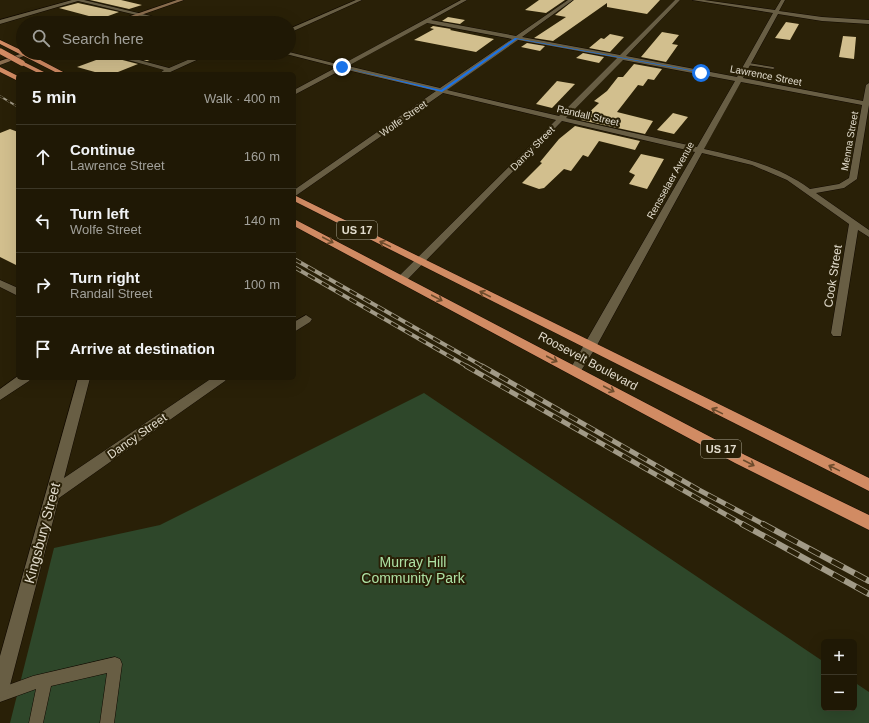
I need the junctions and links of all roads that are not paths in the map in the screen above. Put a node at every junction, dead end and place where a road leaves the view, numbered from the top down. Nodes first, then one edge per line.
1 (77, 0) edge
2 (182, 0) edge
3 (250, 0) edge
4 (258, 0) edge
5 (360, 0) edge
6 (465, 0) edge
7 (571, 0) edge
8 (678, 0) edge
9 (694, 0) edge
10 (783, 0) edge
11 (777, 12) junction
12 (139, 14) junction
13 (21, 16) edge
14 (133, 16) edge
15 (147, 16) edge
16 (16, 17) edge
17 (426, 21) junction
18 (0, 22) edge
19 (869, 22) edge
20 (296, 28) edge
21 (516, 38) junction
22 (0, 42) edge
23 (16, 49) edge
24 (0, 51) edge
25 (16, 56) edge
26 (296, 56) edge
27 (621, 58) junction
28 (16, 60) edge
29 (16, 60) edge
30 (37, 60) edge
31 (132, 60) edge
32 (193, 60) edge
33 (0, 61) edge
34 (748, 64) junction
35 (10, 66) dead end
36 (342, 67) junction
37 (773, 68) dead end
38 (0, 69) edge
39 (169, 70) junction
40 (40, 72) edge
41 (60, 72) edge
42 (164, 72) edge
43 (16, 77) edge
44 (740, 80) junction
45 (869, 85) edge
46 (296, 91) edge
47 (442, 91) junction
48 (866, 103) junction
49 (561, 119) junction
50 (699, 150) junction
51 (810, 191) junction
52 (296, 193) edge
53 (296, 199) edge
54 (296, 223) edge
55 (854, 224) junction
56 (869, 234) edge
57 (420, 261) junction
58 (402, 279) junction
59 (0, 283) edge
60 (16, 292) edge
61 (306, 320) dead end
62 (296, 327) edge
63 (837, 333) dead end
64 (590, 347) junction
65 (575, 371) junction
66 (22, 380) edge
67 (83, 380) edge
68 (218, 380) edge
69 (0, 395) edge
70 (869, 485) edge
71 (53, 494) junction
72 (869, 523) edge
73 (45, 681) junction
74 (0, 689) edge
75 (0, 695) edge
76 (36, 723) edge
77 (107, 723) edge

1 - 12 street
1 - 13 street
2 - 12 main road
3 - 4 street
5 - 20 street
6 - 17 street
7 - 21 street, Wolfe Street
8 - 27 street, Dancy Street
9 - 11 street
10 - 11 street, Rensselaer Avenue
11 - 19 street
11 - 34 street, Rensselaer Avenue
12 - 14 main road
12 - 15 street
16 - 18 street
17 - 21 street, Lawrence Street
17 - 36 street
21 - 27 street, Lawrence Street
21 - 47 street, Wolfe Street
22 - 23 highway
24 - 28 highway, bridge
25 - 33 main road
26 - 36 street, Randall Street
27 - 44 street, Lawrence Street
27 - 49 street, Dancy Street
29 - 40 highway, bridge
30 - 41 highway
31 - 39 street
32 - 39 street
33 - 35 highway
34 - 37 lane
34 - 44 street, Rensselaer Avenue
36 - 46 street
36 - 47 street, Randall Street
38 - 43 highway
39 - 42 street
44 - 48 street, Lawrence Street
44 - 50 street, Rensselaer Avenue
45 - 48 street, Menna Street
47 - 49 street, Randall Street
47 - 52 street, Wolfe Street
48 - 51 street, Menna Street
49 - 50 street, Randall Street
49 - 57 street, Dancy Street
50 - 51 street, Randall Street
50 - 64 street, Rensselaer Avenue
51 - 55 street, Randall Street
57 -> 53 highway, Roosevelt Boulevard / US 17
54 -> 58 highway, Roosevelt Boulevard / US 17
55 - 56 street, Randall Street
55 - 63 street, Cook Street
57 - 58 street, Dancy Street
64 -> 57 highway, Roosevelt Boulevard / US 17
58 -> 65 highway, Roosevelt Boulevard / US 17
59 - 60 street
61 - 62 street
64 - 65 street, Rensselaer Avenue
70 -> 64 highway, Roosevelt Boulevard / US 17
65 -> 72 highway, Roosevelt Boulevard / US 17
66 - 69 street
67 - 71 street, Kingsbury Street
68 - 71 street, Dancy Street
71 - 74 street, Kingsbury Street
73 - 75 lane
73 - 76 lane
73 - 77 lane

